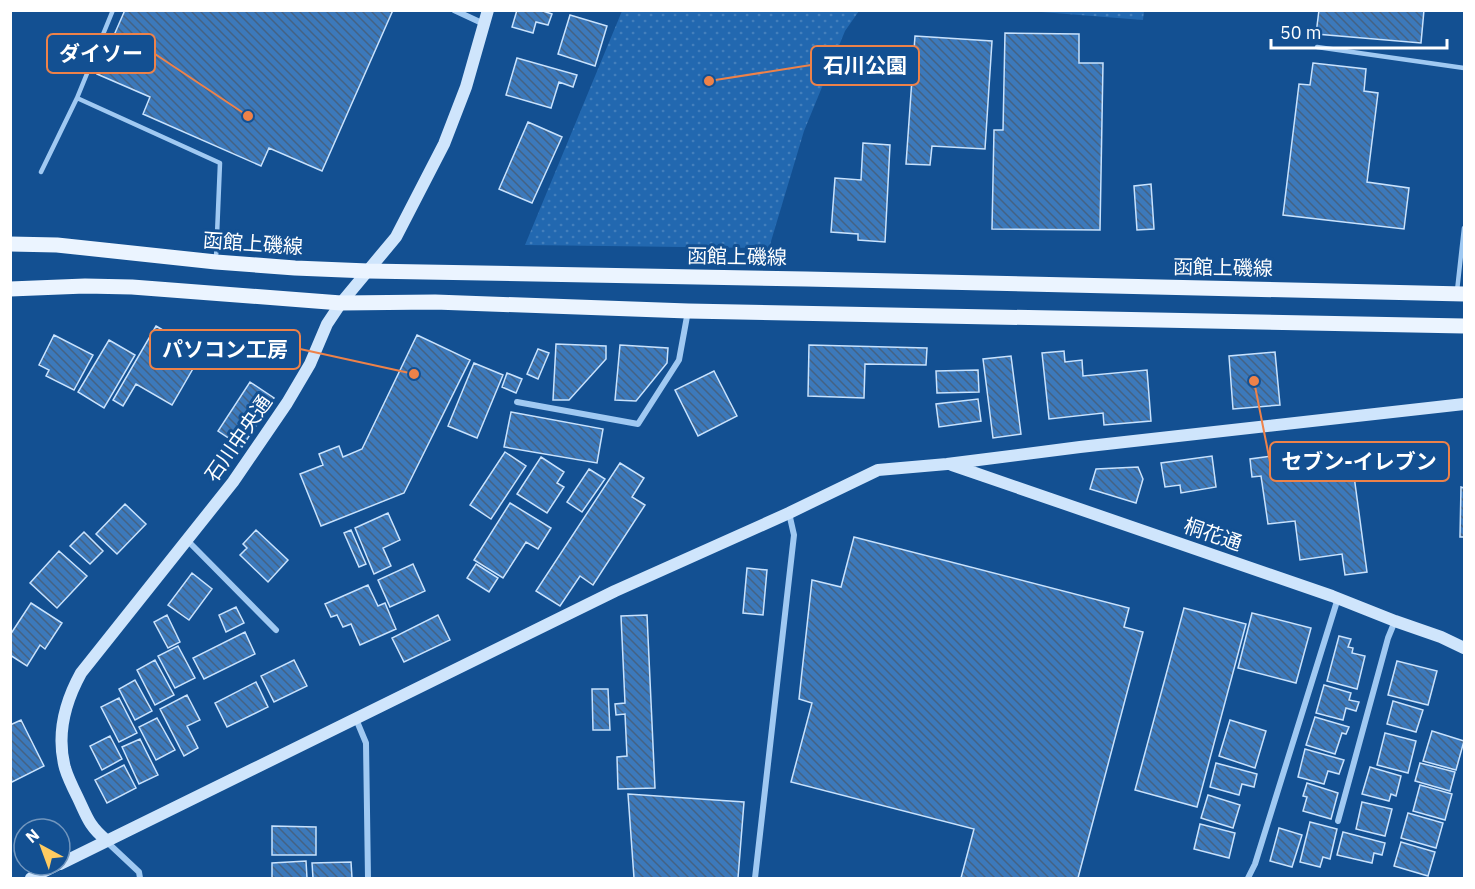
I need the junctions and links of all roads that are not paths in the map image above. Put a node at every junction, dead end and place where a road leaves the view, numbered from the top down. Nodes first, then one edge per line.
1 (113, 10) edge
2 (454, 10) edge
3 (488, 10) edge
4 (484, 24) junction
5 (1317, 47) dead end
6 (1464, 68) edge
7 (77, 98) junction
8 (41, 172) dead end
9 (1464, 228) edge
10 (10, 244) edge
11 (216, 262) junction
12 (368, 271) junction
13 (10, 289) edge
14 (1460, 294) edge
15 (341, 303) junction
16 (688, 310) junction
17 (1464, 326) edge
18 (517, 402) dead end
19 (1464, 404) edge
20 (947, 464) junction
21 (789, 513) junction
22 (187, 540) junction
23 (1338, 598) junction
24 (1395, 621) junction
25 (276, 630) dead end
26 (1464, 648) edge
27 (356, 719) junction
28 (1338, 820) dead end
29 (106, 840) junction
30 (72, 857) edge
31 (140, 879) edge
32 (368, 879) edge
33 (754, 879) edge
34 (1248, 879) edge

1 - 7 lane
2 - 4 street
3 - 4 street, 石川中央通
4 - 12 street, 石川中央通
5 - 6 lane
7 - 8 lane
7 - 11 lane
9 - 14 lane
10 - 11 main road, 函館上磯線
11 - 12 main road, 函館上磯線
12 - 14 main road, 函館上磯線
12 - 15 street, 石川中央通
13 - 15 main road
15 - 16 main road
15 - 22 street, 石川中央通
16 - 17 main road
16 - 18 street
19 - 20 street
20 - 21 street
20 - 23 street, 桐花通
21 - 27 street
21 - 33 street
22 - 25 street
22 - 29 street, 石川中央通
23 - 24 street, 桐花通
23 - 34 street
24 - 26 street, 桐花通
24 - 28 street
27 - 29 street
27 - 32 street
29 - 30 street
29 - 31 street

